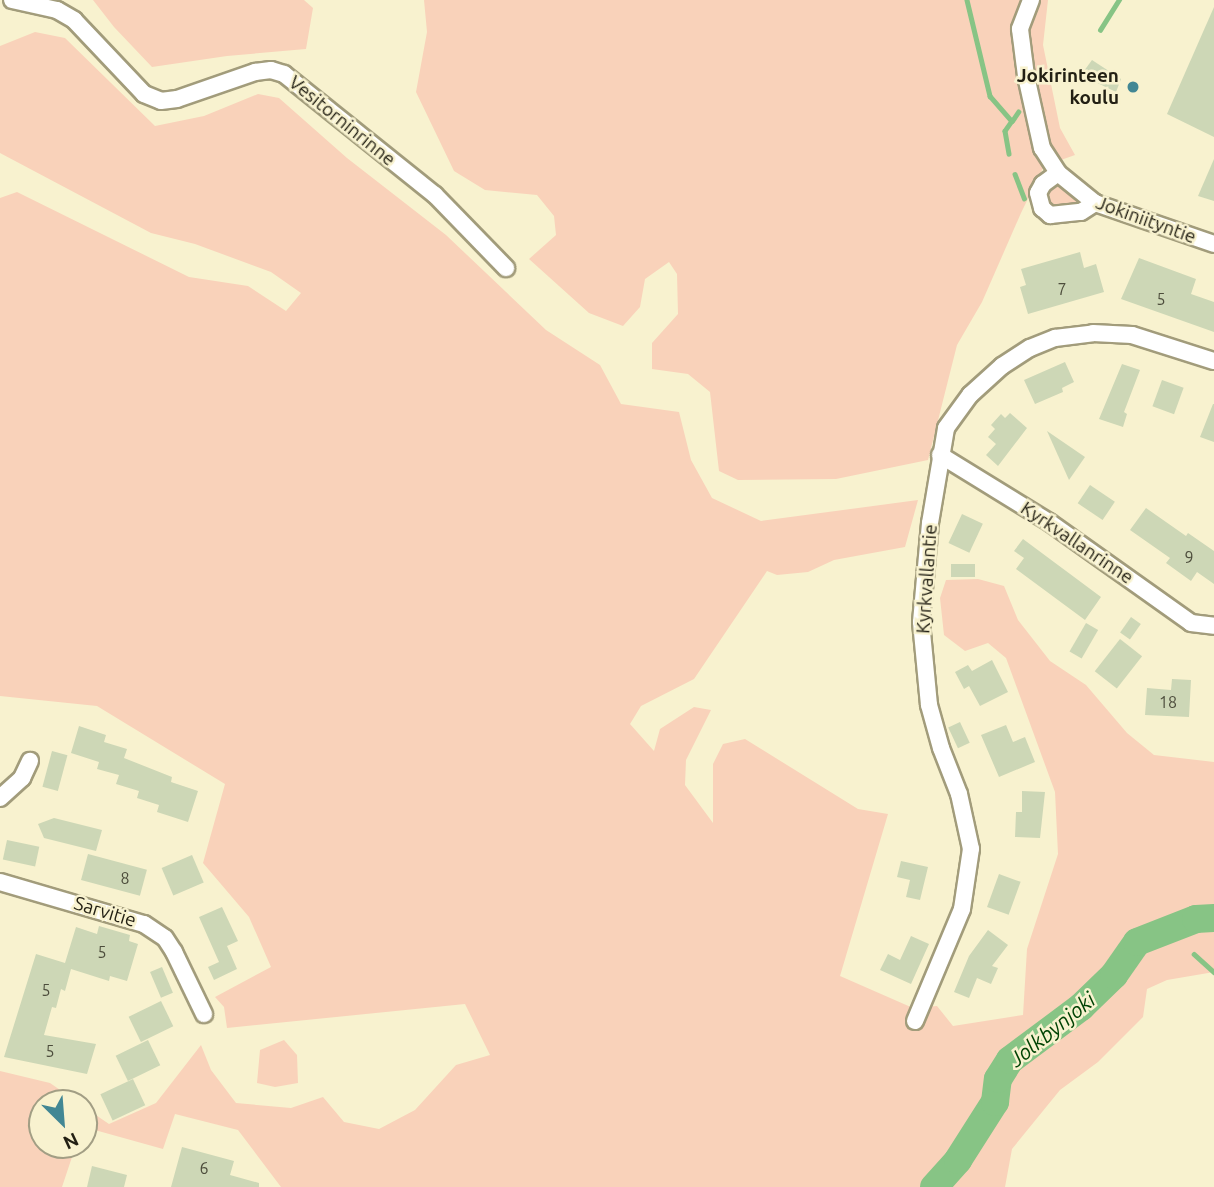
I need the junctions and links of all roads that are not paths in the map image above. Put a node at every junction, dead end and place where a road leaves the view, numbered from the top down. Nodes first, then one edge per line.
1 (12, 0) edge
2 (1031, 0) edge
3 (1058, 173) junction
4 (1095, 203) junction
5 (1214, 244) edge
6 (506, 268) dead end
7 (1214, 361) edge
8 (940, 454) junction
9 (1214, 626) edge
10 (30, 761) dead end
11 (0, 797) edge
12 (0, 881) edge
13 (204, 1014) dead end
14 (915, 1021) dead end

1 - 6 street, Vesitorninrinne
2 - 3 street, Jokiniityntie
3 - 4 street, Jokiniityntie
3 - 4 street
4 - 5 street, Jokiniityntie
7 - 8 street, Kyrkvallantie
8 - 9 street, Kyrkvallanrinne
8 - 14 street, Kyrkvallantie
10 - 11 street
12 - 13 street, Sarvitie

